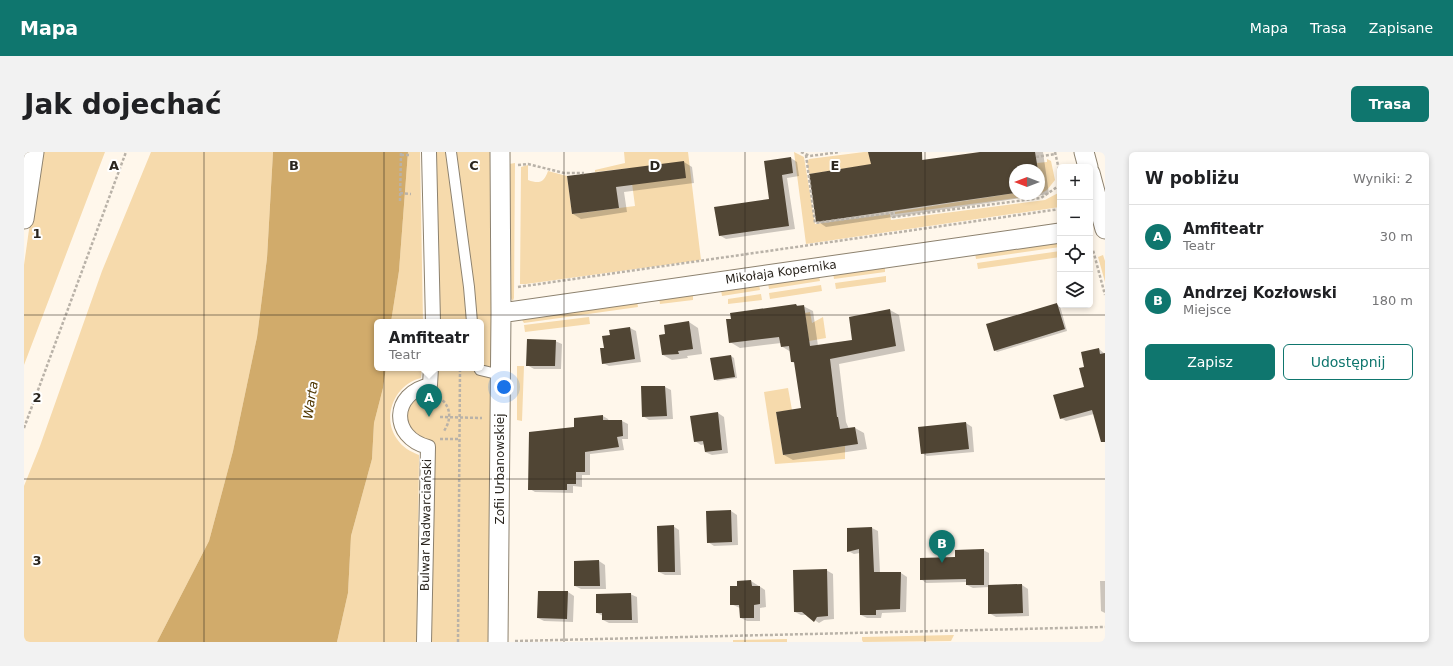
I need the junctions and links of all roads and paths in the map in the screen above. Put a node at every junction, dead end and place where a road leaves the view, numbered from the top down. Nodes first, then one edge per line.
1 (34, 152) edge
2 (126, 152) edge
3 (429, 152) edge
4 (451, 152) edge
5 (500, 152) edge
6 (801, 152) edge
7 (840, 152) edge
8 (1084, 152) edge
9 (1055, 153) edge
10 (401, 154) edge
11 (411, 155) dead end
12 (806, 155) junction
13 (1036, 157) dead end
14 (1058, 164) edge
15 (1087, 164) edge
16 (518, 165) dead end
17 (584, 173) dead end
18 (1057, 187) edge
19 (1093, 188) edge
20 (400, 193) junction
21 (411, 194) dead end
22 (400, 201) dead end
23 (1057, 209) edge
24 (24, 219) edge
25 (1101, 227) edge
26 (1057, 233) edge
27 (1093, 250) edge
28 (517, 287) dead end
29 (1105, 295) edge
30 (501, 312) junction
31 (433, 319) edge
32 (472, 319) edge
33 (431, 371) edge
34 (460, 371) edge
35 (484, 371) edge
36 (501, 375) junction
37 (438, 396) dead end
38 (440, 417) dead end
39 (450, 418) junction
40 (460, 418) junction
41 (479, 418) dead end
42 (24, 428) edge
43 (444, 431) dead end
44 (1105, 627) edge
45 (424, 642) edge
46 (458, 642) edge
47 (506, 642) edge

1 - 24 street
2 - 42 path
3 - 31 street
4 - 32 lane
5 - 30 street, Zofii Urbanowskiej
6 - 12 path
7 - 12 path
8 - 15 street
9 - 13 path
9 - 14 path
10 - 11 path
10 - 20 path
12 - 18 path
16 - 17 path
19 - 25 street
20 - 21 path
20 - 22 path
23 - 28 path
26 - 30 street, Mikołaja Kopernika
27 - 29 path
30 - 36 street, Zofii Urbanowskiej
33 - 45 street, Bulwar Nadwarciański
34 - 40 path
35 - 36 lane
36 - 47 street, Zofii Urbanowskiej
37 - 39 path
38 - 39 path
39 - 40 path
39 - 43 path
40 - 41 path
40 - 46 path
44 - 47 path

